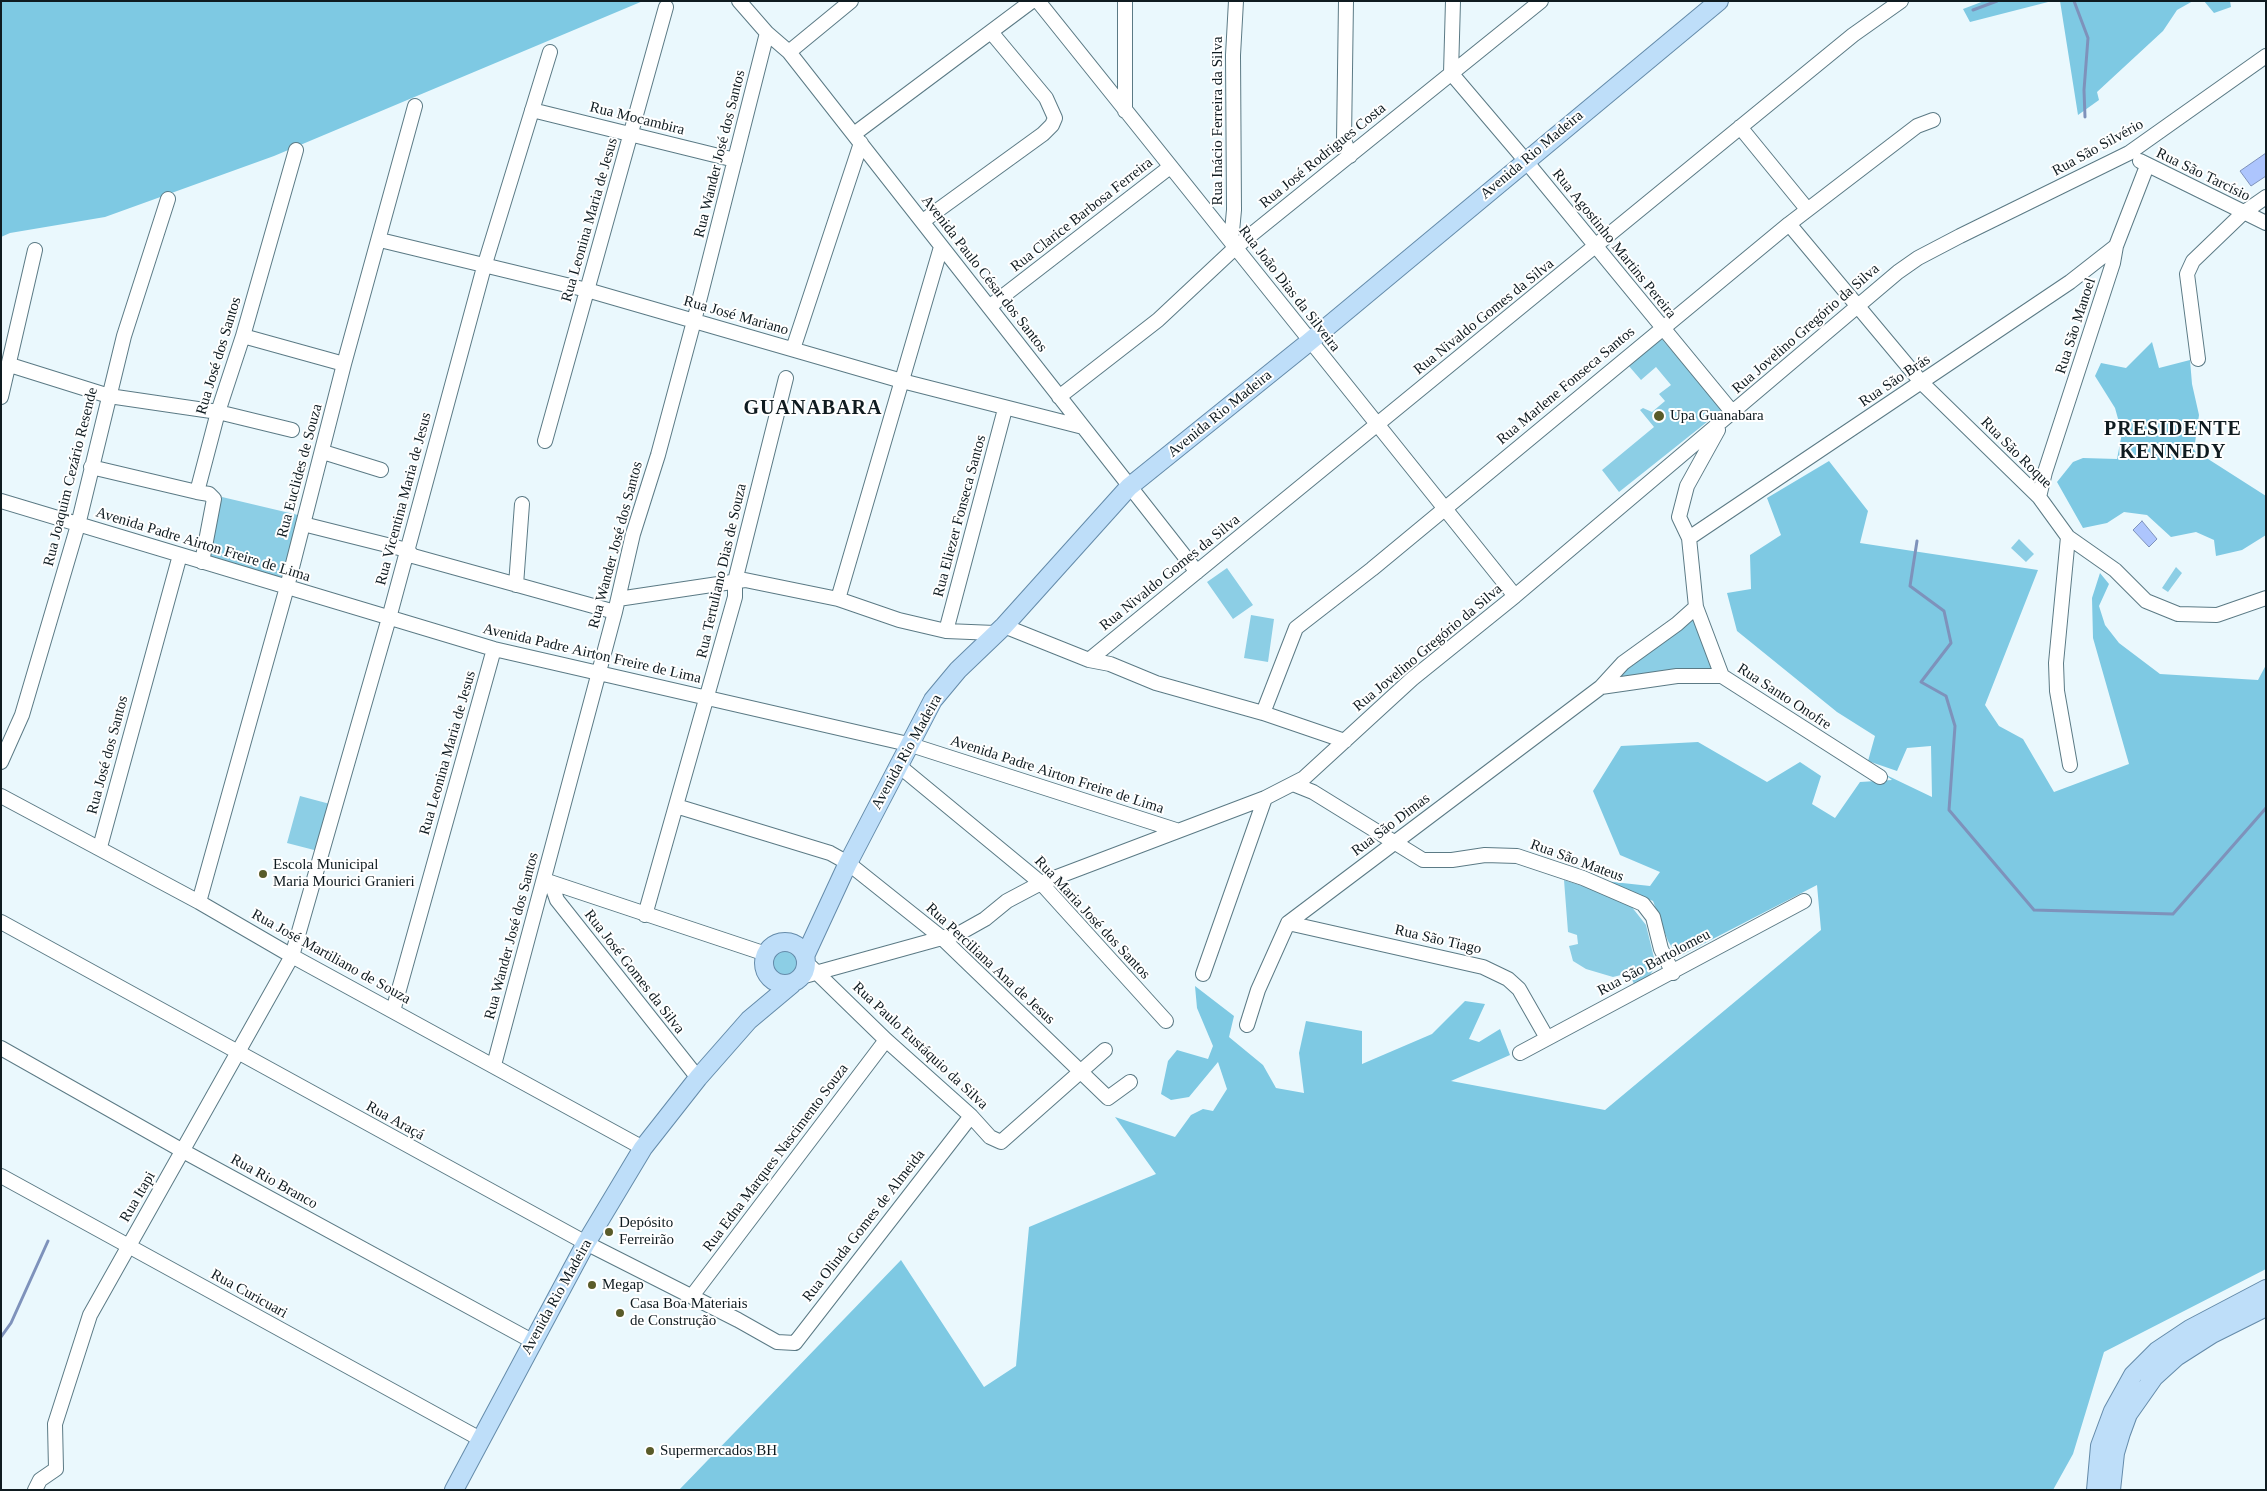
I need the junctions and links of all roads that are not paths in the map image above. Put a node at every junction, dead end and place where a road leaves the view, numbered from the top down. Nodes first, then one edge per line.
1 (739, 1) edge
2 (852, 1) edge
3 (1032, 1) edge
4 (1038, 1) edge
5 (1125, 1) edge
6 (1236, 1) edge
7 (1346, 1) edge
8 (1453, 1) edge
9 (1541, 1) edge
10 (1718, 1) edge
11 (1901, 1) edge
12 (666, 7) dead end
13 (991, 32) junction
14 (767, 33) junction
15 (550, 52) dead end
16 (789, 52) junction
17 (2266, 56) edge
18 (1451, 73) junction
19 (416, 106) dead end
20 (532, 110) junction
21 (1125, 111) junction
22 (1933, 120) dead end
23 (1740, 127) junction
24 (631, 135) junction
25 (858, 139) junction
26 (296, 150) dead end
27 (2129, 153) junction
28 (1350, 156) junction
29 (735, 160) junction
30 (1525, 160) junction
31 (2147, 166) junction
32 (1170, 167) junction
33 (2266, 197) edge
34 (168, 199) dead end
35 (1807, 210) junction
36 (2243, 213) junction
37 (923, 221) junction
38 (2266, 223) edge
39 (1789, 224) junction
40 (1960, 236) joint
41 (380, 240) junction
42 (1233, 245) junction
43 (1596, 246) junction
44 (2116, 246) junction
45 (942, 247) junction
46 (35, 250) dead end
47 (484, 267) junction
48 (587, 290) junction
49 (1856, 305) junction
50 (989, 307) junction
51 (694, 320) junction
52 (1661, 328) junction
53 (243, 336) junction
54 (1309, 342) junction
55 (794, 350) junction
56 (2198, 359) dead end
57 (344, 364) junction
58 (10, 365) junction
59 (786, 378) dead end
60 (902, 381) junction
61 (1922, 383) junction
62 (109, 396) junction
63 (1, 397) edge
64 (1059, 397) junction
65 (1005, 409) junction
66 (218, 412) junction
67 (1733, 413) junction
68 (1722, 422) junction
69 (1377, 424) junction
70 (1083, 427) junction
71 (292, 430) dead end
72 (545, 441) dead end
73 (323, 452) junction
74 (91, 467) junction
75 (381, 470) dead end
76 (1129, 487) junction
77 (197, 492) junction
78 (2039, 498) junction
79 (1, 501) edge
80 (522, 504) dead end
81 (1444, 509) junction
82 (303, 524) junction
83 (78, 525) junction
84 (2068, 536) junction
85 (1689, 538) junction
86 (408, 550) junction
87 (180, 555) junction
88 (202, 562) junction
89 (1197, 572) junction
90 (735, 581) junction
91 (516, 585) junction
92 (287, 587) junction
93 (1515, 596) junction
94 (2266, 598) edge
95 (838, 599) junction
96 (616, 605) junction
97 (1696, 607) junction
98 (389, 618) junction
99 (999, 630) junction
100 (946, 631) junction
101 (494, 649) junction
102 (1089, 660) junction
103 (598, 674) junction
104 (1722, 676) junction
105 (1601, 687) junction
106 (707, 698) junction
107 (1263, 713) junction
108 (1345, 741) junction
109 (908, 744) junction
110 (1, 762) edge
111 (898, 765) junction
112 (2070, 765) dead end
113 (1880, 778) dead end
114 (1293, 784) junction
115 (1, 796) edge
116 (1265, 798) junction
117 (676, 806) junction
118 (1176, 830) junction
119 (1394, 844) junction
120 (100, 847) junction
121 (848, 863) junction
122 (548, 881) junction
123 (1041, 883) junction
124 (1804, 901) dead end
125 (199, 902) junction
126 (823, 914) junction
127 (645, 915) junction
128 (1, 922) edge
129 (1288, 923) junction
130 (942, 938) junction
131 (787, 942) junction
132 (766, 954) junction
133 (292, 956) junction
134 (804, 970) junction
135 (766, 972) junction
136 (1673, 973) junction
137 (1203, 974) dead end
138 (392, 1011) junction
139 (749, 1020) junction
140 (1166, 1021) dead end
141 (1246, 1025) dead end
142 (1546, 1038) junction
143 (886, 1040) junction
144 (1, 1048) edge
145 (1105, 1050) dead end
146 (238, 1053) junction
147 (1520, 1053) dead end
148 (494, 1065) junction
149 (1081, 1072) junction
150 (698, 1078) junction
151 (1130, 1082) dead end
152 (971, 1116) junction
153 (643, 1148) junction
154 (182, 1150) junction
155 (1, 1176) edge
156 (586, 1243) junction
157 (128, 1246) junction
158 (2266, 1289) edge
159 (692, 1296) junction
160 (2266, 1307) edge
161 (532, 1341) junction
162 (777, 1342) joint
163 (482, 1440) junction
164 (34, 1490) edge
165 (454, 1490) edge
166 (2096, 1490) edge
167 (2111, 1490) edge

1 - 14 street, Avenida Paulo César dos Santos
2 - 16 street
3 - 13 street
4 - 21 street, Rua João Dias da Silveira
5 - 21 street
6 - 42 street, Rua Inácio Ferreira da Silva
7 - 28 street
8 - 18 street
9 - 18 street, Rua José Rodrigues Costa
10 - 30 main road, Avenida Rio Madeira
11 - 23 street, Rua Nivaldo Gomes da Silva
12 - 24 street, Rua Leonina Maria de Jesus
13 - 25 street
13 - 37 street
14 - 16 street, Avenida Paulo César dos Santos
14 - 29 street, Rua Wander José dos Santos
15 - 20 street, Rua Vicentina Maria de Jesus
16 - 25 street, Avenida Paulo César dos Santos
17 - 27 street, Rua São Silvério
18 - 28 street, Rua José Rodrigues Costa
18 - 30 street, Rua Agostinho Martins Pereira
19 - 41 street, Rua Euclides de Souza
20 - 24 street, Rua Mocambira
20 - 47 street, Rua Vicentina Maria de Jesus
21 - 32 street, Rua João Dias da Silveira
22 - 35 street, Rua Marlene Fonseca Santos
23 - 35 street
23 - 43 street, Rua Nivaldo Gomes da Silva
24 - 29 street, Rua Mocambira
24 - 48 street, Rua Leonina Maria de Jesus
25 - 37 street, Avenida Paulo César dos Santos
25 - 55 street
26 - 53 street, Rua José dos Santos
27 - 31 street, Rua São Tarcísio
27 - 40 street, Rua São Silvério
28 - 42 street, Rua José Rodrigues Costa
29 - 51 street, Rua Wander José dos Santos
30 - 43 street, Rua Agostinho Martins Pereira
30 - 54 main road, Avenida Rio Madeira
31 - 36 street, Rua São Tarcísio
31 - 44 street, Rua São Manoel
32 - 42 street, Rua João Dias da Silveira
32 - 50 street, Rua Clarice Barbosa Ferreira
33 - 36 street
34 - 62 street, Rua Joaquim Cezário Resende
35 - 39 street, Rua Marlene Fonseca Santos
36 - 38 street, Rua São Tarcísio
36 - 56 street
37 - 45 street, Avenida Paulo César dos Santos
39 - 49 street, Rua São Roque
39 - 52 street, Rua Marlene Fonseca Santos
40 - 49 street, Rua Jovelino Gregório da Silva
41 - 47 street, Rua José Mariano
41 - 57 street, Rua Euclides de Souza
42 - 54 street, Rua João Dias da Silveira
42 - 64 street, Rua José Rodrigues Costa
43 - 52 street, Rua Agostinho Martins Pereira
43 - 69 street, Rua Nivaldo Gomes da Silva
44 - 61 street, Rua São Brás
44 - 78 street, Rua São Manoel
45 - 50 street, Avenida Paulo César dos Santos
45 - 60 street
46 - 58 street
47 - 48 street, Rua José Mariano
47 - 86 street, Rua Vicentina Maria de Jesus
48 - 51 street, Rua José Mariano
48 - 72 street, Rua Leonina Maria de Jesus
49 - 61 street, Rua São Roque
49 - 67 street, Rua Jovelino Gregório da Silva
50 - 64 street, Avenida Paulo César dos Santos
51 - 55 street, Rua José Mariano
51 - 96 street, Rua Wander José dos Santos
52 - 67 street, Rua Agostinho Martins Pereira
52 - 81 street, Rua Marlene Fonseca Santos
53 - 57 street
53 - 66 street, Rua José dos Santos
54 - 69 street, Rua João Dias da Silveira
54 - 76 main road, Avenida Rio Madeira
55 - 60 street, Rua José Mariano
57 - 73 street, Rua Euclides de Souza
58 - 62 street
58 - 63 street
59 - 90 street, Rua Tertuliano Dias de Souza
60 - 65 street, Rua José Mariano
60 - 95 street
61 - 78 street, Rua São Roque
61 - 85 street, Rua São Brás
62 - 66 street
62 - 74 street, Rua Joaquim Cezário Resende
64 - 70 street, Avenida Paulo César dos Santos
65 - 70 street, Rua José Mariano
65 - 100 street, Rua Eliezer Fonseca Santos
66 - 71 street
66 - 77 street, Rua José dos Santos
67 - 68 street, Rua Jovelino Gregório da Silva
68 - 85 street, Rua Santo Onofre
68 - 93 street, Rua Jovelino Gregório da Silva
69 - 81 street, Rua João Dias da Silveira
69 - 89 street, Rua Nivaldo Gomes da Silva
70 - 76 street, Avenida Paulo César dos Santos
73 - 75 street
73 - 82 street, Rua Euclides de Souza
74 - 77 street
74 - 83 street, Rua Joaquim Cezário Resende
76 - 89 street, Avenida Paulo César dos Santos
76 - 99 main road, Avenida Rio Madeira
77 - 88 street
78 - 84 street, Rua São Roque
79 - 83 street, Avenida Padre Airton Freire de Lima
80 - 91 street
81 - 93 street, Rua João Dias da Silveira
81 - 107 street, Rua Marlene Fonseca Santos
82 - 86 street
82 - 92 street, Rua Euclides de Souza
83 - 87 street, Avenida Padre Airton Freire de Lima
83 - 110 street, Rua Joaquim Cezário Resende
84 - 94 street, Rua São Roque
84 - 112 street
85 - 97 street, Rua Santo Onofre
86 - 91 street
86 - 98 street, Rua Vicentina Maria de Jesus
87 - 88 street, Avenida Padre Airton Freire de Lima
87 - 120 street, Rua José dos Santos
88 - 92 street, Avenida Padre Airton Freire de Lima
89 - 102 street, Rua Nivaldo Gomes da Silva
90 - 95 street
90 - 96 street
90 - 106 street, Rua Tertuliano Dias de Souza
91 - 96 street
92 - 98 street, Avenida Padre Airton Freire de Lima
92 - 125 street, Rua Euclides de Souza
93 - 108 street, Rua Jovelino Gregório da Silva
95 - 100 street
96 - 103 street, Rua Wander José dos Santos
97 - 104 street, Rua Santo Onofre
97 - 105 street, Rua São Dimas
98 - 101 street, Avenida Padre Airton Freire de Lima
98 - 133 street, Rua Vicentina Maria de Jesus
99 - 100 street
99 - 102 street
99 - 109 main road, Avenida Rio Madeira
101 - 103 street, Avenida Padre Airton Freire de Lima
101 - 138 street, Rua Leonina Maria de Jesus
102 - 107 street
103 - 106 street, Avenida Padre Airton Freire de Lima
103 - 122 street, Rua Wander José dos Santos
104 - 105 street, Rua São Dimas
104 - 113 street, Rua Santo Onofre
105 - 119 street, Rua São Dimas
106 - 109 street, Avenida Padre Airton Freire de Lima
106 - 117 street, Rua Tertuliano Dias de Souza
107 - 108 street
108 - 114 street, Rua Jovelino Gregório da Silva
109 - 111 main road, Avenida Rio Madeira
109 - 118 street, Avenida Padre Airton Freire de Lima
111 - 121 main road, Avenida Rio Madeira
111 - 123 street, Rua Maria José dos Santos
114 - 116 street, Rua Jovelino Gregório da Silva
114 - 119 street, Rua São Mateus
115 - 120 street, Rua José Martiliano de Souza
116 - 118 street, Rua Jovelino Gregório da Silva
116 - 137 street
117 - 121 street, Rua Perciliana Ana de Jesus
117 - 127 street, Rua Tertuliano Dias de Souza
118 - 123 street, Rua Jovelino Gregório da Silva
119 - 129 street, Rua São Dimas
119 - 136 street, Rua São Mateus
120 - 125 street, Rua José Martiliano de Souza
121 - 126 main road, Avenida Rio Madeira
121 - 130 street, Rua Perciliana Ana de Jesus
122 - 127 street
122 - 148 street, Rua Wander José dos Santos
122 - 150 street, Rua José Gomes da Silva
123 - 130 street, Rua Jovelino Gregório da Silva
123 - 140 street, Rua Maria José dos Santos
124 - 136 street, Rua São Bartolomeu
125 - 133 street, Rua José Martiliano de Souza
126 - 131 main road, Avenida Rio Madeira
126 - 134 main road, Avenida Rio Madeira
127 - 132 street
128 - 146 street, Rua Araçá
129 - 141 street, Rua São Dimas
129 - 142 street, Rua São Tiago
130 - 134 street, Rua Jovelino Gregório da Silva
130 - 149 street, Rua Perciliana Ana de Jesus
131 - 132 main road
131 - 134 main road
132 - 135 main road
133 - 138 street, Rua José Martiliano de Souza
133 - 146 street, Rua Itapi
134 - 135 main road
134 - 139 main road, Avenida Rio Madeira
134 - 143 street, Rua Paulo Eustáquio da Silva
135 - 139 main road, Avenida Rio Madeira
136 - 142 street, Rua São Bartolomeu
138 - 148 street, Rua José Martiliano de Souza
139 - 150 main road, Avenida Rio Madeira
142 - 147 street, Rua São Bartolomeu
143 - 152 street, Rua Paulo Eustáquio da Silva
143 - 159 street, Rua Edna Marques Nascimento Souza
144 - 154 street, Rua Rio Branco
145 - 149 street
146 - 154 street, Rua Itapi
146 - 156 street, Rua Araçá
148 - 153 street, Rua José Martiliano de Souza
149 - 151 street, Rua Perciliana Ana de Jesus
149 - 152 street, Rua Paulo Eustáquio da Silva
150 - 153 main road, Avenida Rio Madeira
152 - 162 street, Rua Olinda Gomes de Almeida
153 - 156 main road, Avenida Rio Madeira
154 - 157 street, Rua Itapi
154 - 161 street, Rua Rio Branco
155 - 157 street, Rua Curicuari
156 - 159 street, Rua Araçá
156 - 161 main road, Avenida Rio Madeira
157 - 163 street, Rua Curicuari
157 - 164 street, Rua Itapi
158 - 166 main road
159 - 162 street, Rua Araçá
160 - 167 main road
161 - 163 main road, Avenida Rio Madeira
163 - 165 main road, Avenida Rio Madeira

